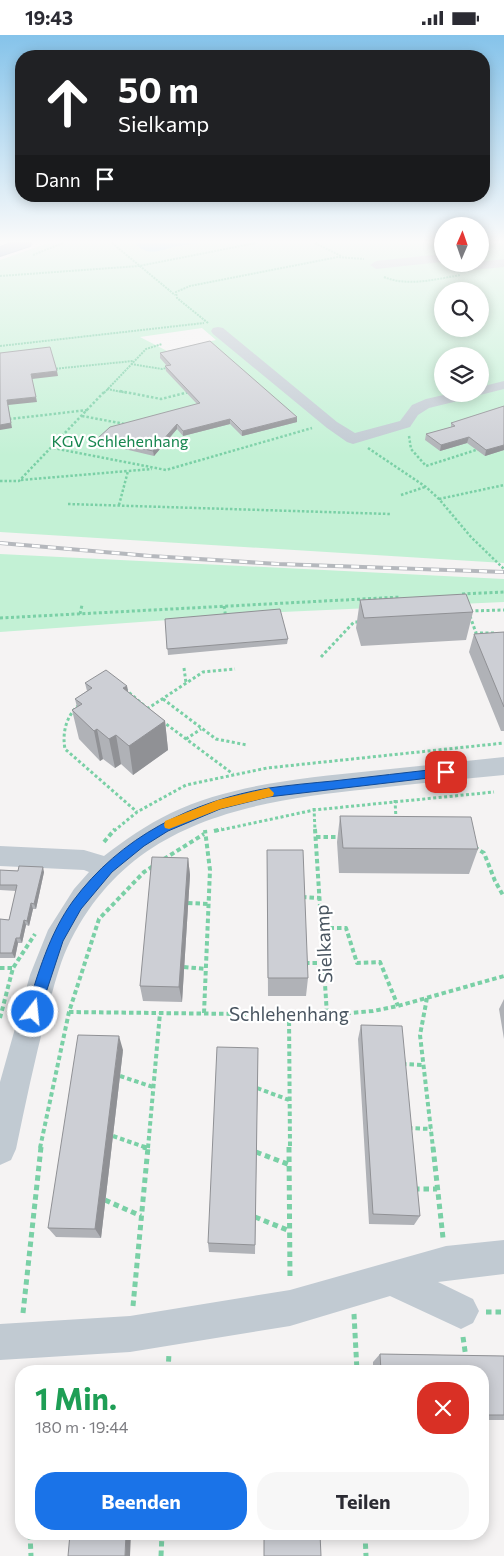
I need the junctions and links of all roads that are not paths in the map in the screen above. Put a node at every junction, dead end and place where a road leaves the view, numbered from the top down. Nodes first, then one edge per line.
1 (213, 327) road end
2 (504, 385) edge
3 (489, 389) edge
4 (437, 402) edge
5 (500, 778) edge
6 (0, 856) edge
7 (108, 868) junction
8 (0, 1149) edge
9 (504, 1257) edge
10 (391, 1279) junction
11 (461, 1311) dead end
12 (10, 1342) edge

1 - 4 street
2 - 3 street
5 - 7 street
6 - 7 street
7 - 8 street
9 - 10 street
10 - 11 street
10 - 12 street

